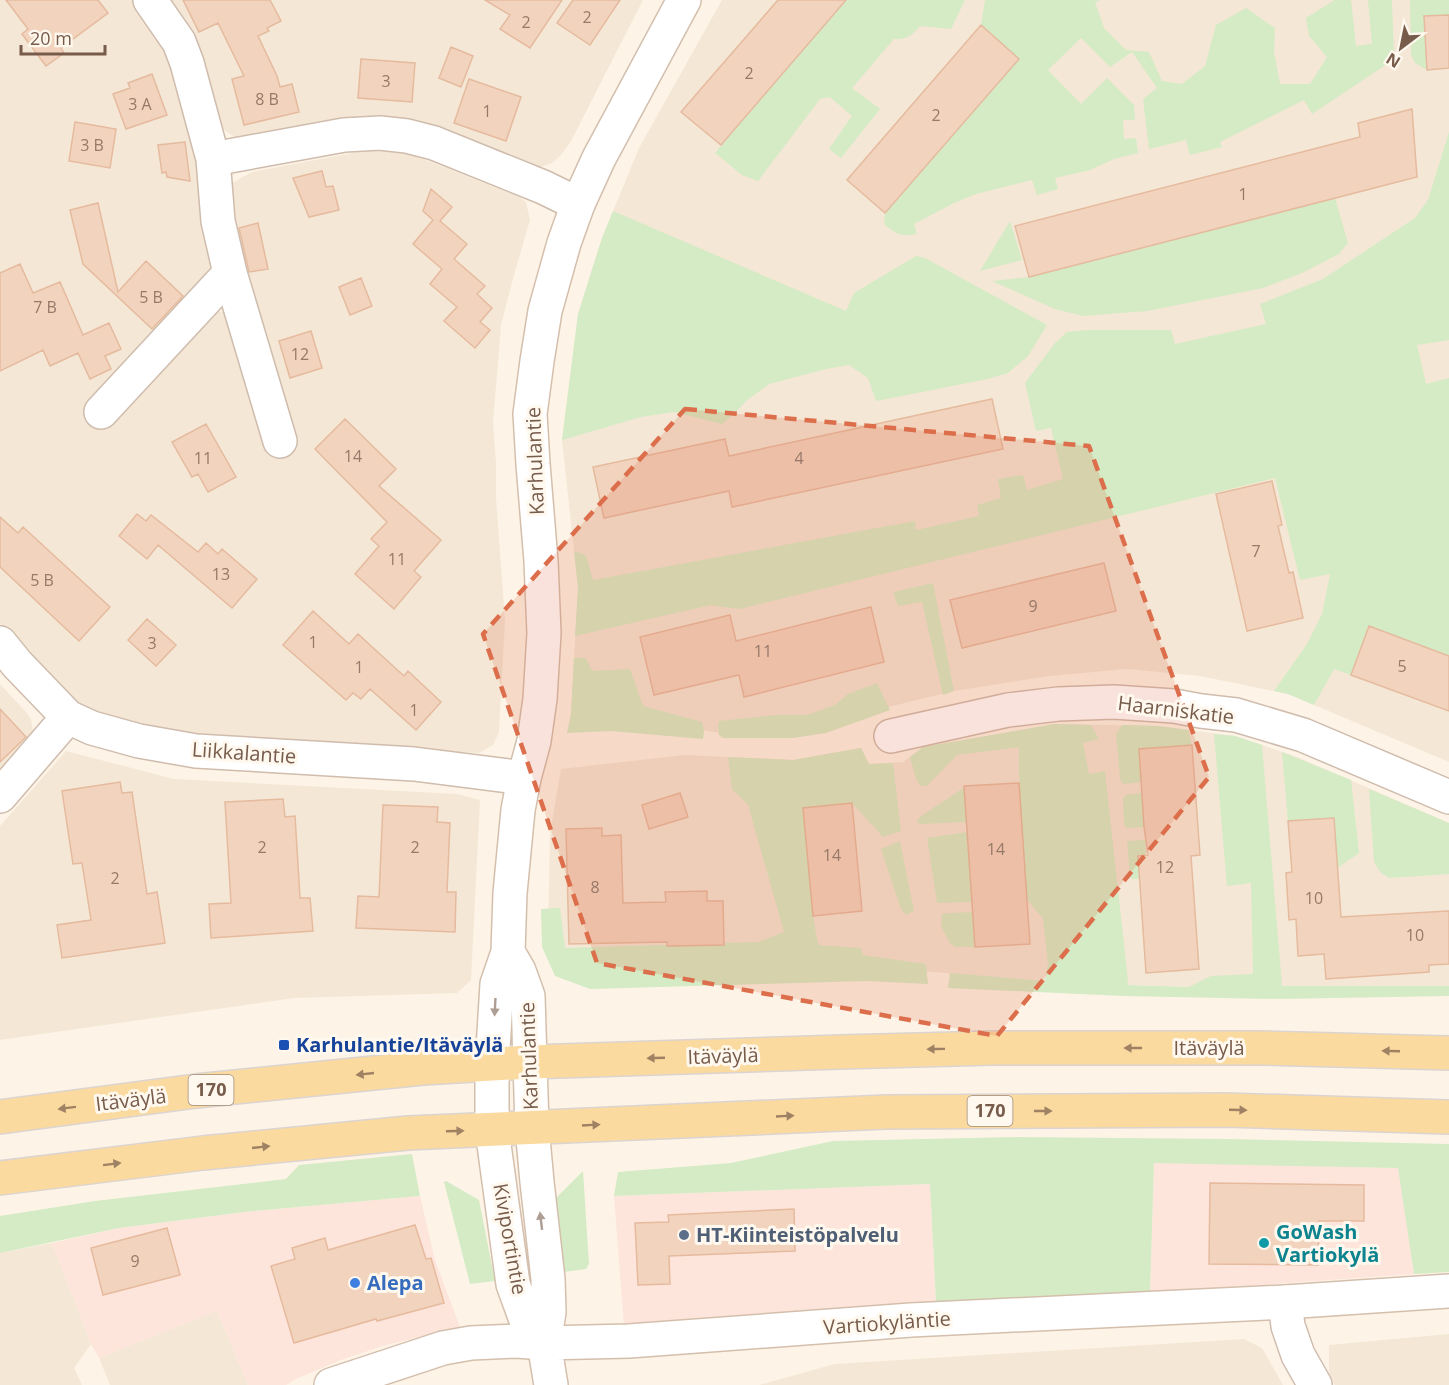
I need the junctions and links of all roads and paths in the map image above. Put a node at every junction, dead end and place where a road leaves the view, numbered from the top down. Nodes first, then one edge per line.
1 (150, 0) edge
2 (684, 0) edge
3 (213, 159) junction
4 (578, 204) junction
5 (230, 273) junction
6 (101, 412) dead end
7 (280, 441) dead end
8 (0, 643) edge
9 (68, 717) junction
10 (891, 736) dead end
11 (524, 778) junction
12 (0, 796) edge
13 (1449, 797) edge
14 (508, 952) junction
15 (1449, 1053) edge
16 (529, 1062) junction
17 (492, 1065) junction
18 (0, 1117) edge
19 (1449, 1117) edge
20 (532, 1128) junction
21 (492, 1130) junction
22 (0, 1178) edge
23 (1449, 1291) edge
24 (1285, 1302) junction
25 (544, 1343) junction
26 (331, 1385) edge
27 (550, 1385) edge
28 (1315, 1385) edge

1 - 3 main road
2 - 4 main road, Karhulantie
3 - 4 main road
3 - 5 main road
4 - 11 main road, Karhulantie
5 - 6 main road
5 - 7 main road
8 - 9 main road, Liikkalantie
9 - 11 main road, Liikkalantie
9 - 12 main road
10 - 13 main road, Haarniskatie
11 - 14 main road, Karhulantie
14 - 16 main road, Karhulantie
14 -> 17 main road, Karhulantie
15 -> 16 main road, Itäväylä / 170
16 - 17 main road, Itäväylä / 170
16 - 20 main road, Karhulantie
17 -> 18 main road, Itäväylä / 170
17 - 21 main road, Karhulantie
20 -> 19 main road, 170
20 - 21 main road, 170
25 -> 20 main road, Kiviportintie
22 -> 21 main road, 170
21 - 25 main road, Kiviportintie
23 - 24 main road, Vartiokyläntie
24 - 25 main road, Vartiokyläntie
24 - 28 main road
25 - 26 main road, Vartiokyläntie
25 - 27 main road, Kiviportintie

